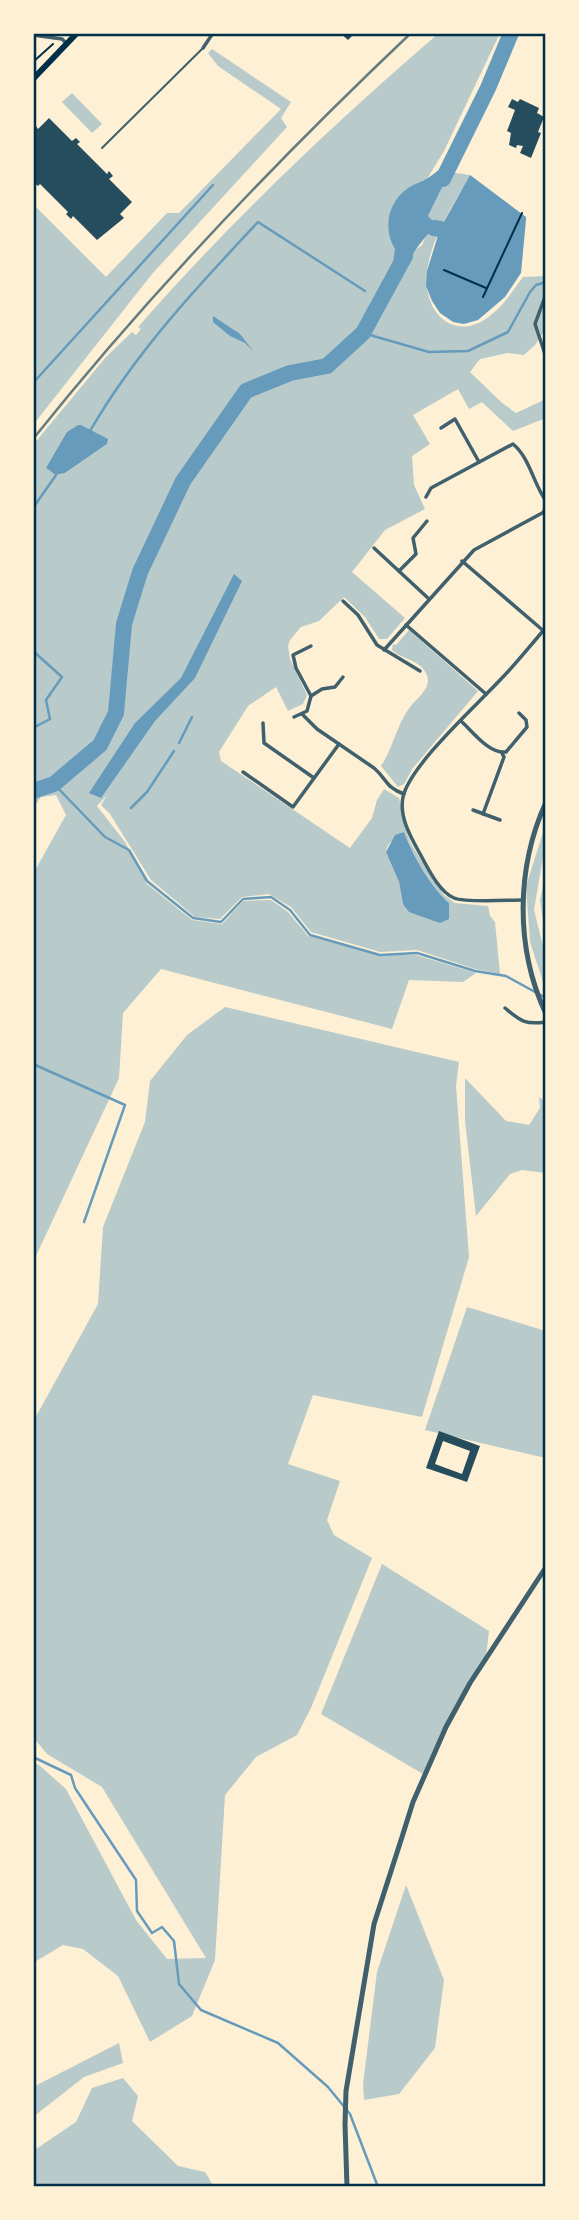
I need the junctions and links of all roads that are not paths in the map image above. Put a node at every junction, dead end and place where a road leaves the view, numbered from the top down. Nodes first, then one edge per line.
1 (77, 33) edge
2 (213, 33) edge
3 (33, 34) edge
4 (67, 44) junction
5 (202, 48) joint
6 (33, 79) edge
7 (102, 148) dead end
8 (546, 294) edge
9 (546, 357) edge
10 (441, 428) dead end
11 (480, 462) junction
12 (426, 497) dead end
13 (545, 512) edge
14 (427, 522) dead end
15 (374, 548) dead end
16 (462, 561) junction
17 (399, 571) junction
18 (429, 599) junction
19 (342, 601) dead end
20 (406, 625) junction
21 (544, 632) edge
22 (311, 646) dead end
23 (384, 650) junction
24 (420, 671) dead end
25 (343, 677) dead end
26 (486, 694) junction
27 (311, 696) junction
28 (302, 713) junction
29 (519, 713) dead end
30 (295, 717) dead end
31 (461, 721) junction
32 (263, 723) dead end
33 (339, 744) junction
34 (502, 753) junction
35 (243, 772) dead end
36 (314, 778) junction
37 (404, 794) junction
38 (546, 802) edge
39 (473, 810) dead end
40 (483, 814) junction
41 (500, 820) dead end
42 (523, 900) junction
43 (505, 1007) dead end
44 (546, 1014) edge
45 (546, 1022) edge
46 (546, 1567) edge
47 (347, 2187) edge

1 - 4 highway
2 - 5 street
3 - 4 street
4 - 6 highway
5 - 7 lane
8 - 9 street
10 - 11 street
11 - 12 street
11 - 13 street
13 - 16 street
14 - 17 street
15 - 17 street
16 - 18 street
16 - 21 street
17 - 18 street
18 - 20 street
19 - 23 street
20 - 23 street
20 - 26 street
21 - 26 street
22 - 27 street
23 - 24 street
25 - 27 street
26 - 31 street
27 - 28 street
28 - 30 street
28 - 33 street
29 - 34 street
31 - 34 street
31 - 37 street
32 - 36 street
33 - 36 street
33 - 37 street
34 - 40 street
35 - 36 street
37 - 42 street
38 - 42 street
39 - 40 street
40 - 41 street
42 - 44 street
43 - 45 street
46 - 47 street

